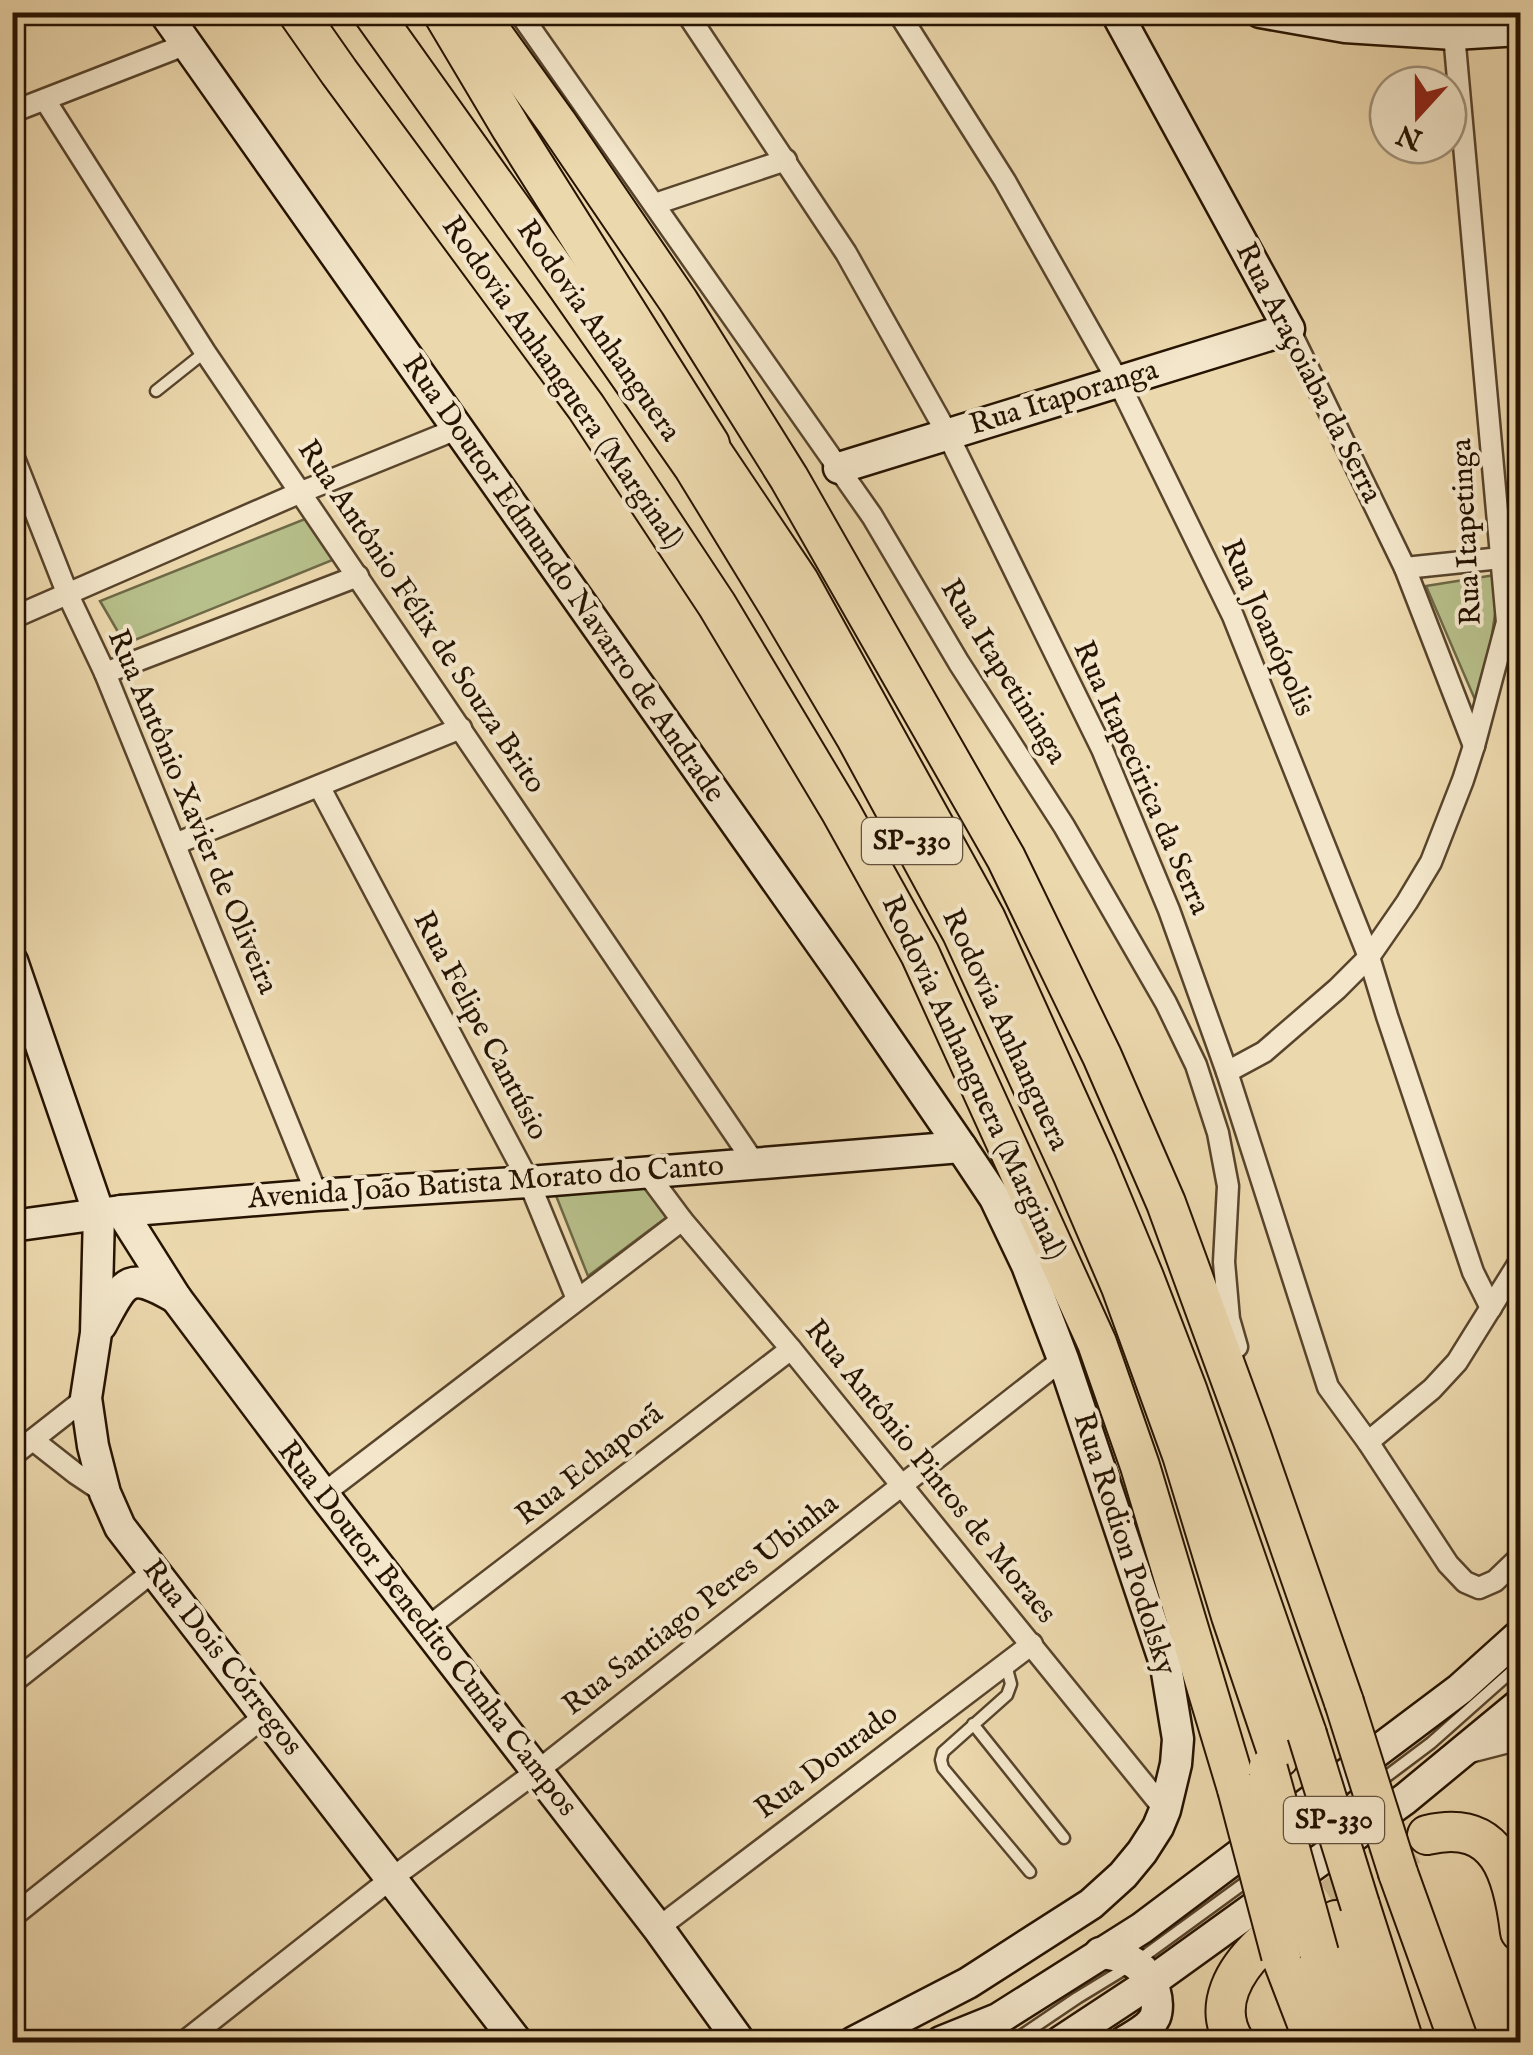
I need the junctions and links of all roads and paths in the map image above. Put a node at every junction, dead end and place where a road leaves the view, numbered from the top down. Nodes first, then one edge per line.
1 (164, 12) edge
2 (298, 12) edge
3 (372, 12) edge
4 (404, 12) edge
5 (442, 12) edge
6 (477, 12) edge
7 (519, 12) edge
8 (686, 12) edge
9 (898, 12) edge
10 (1116, 12) edge
11 (1260, 12) edge
12 (1340, 20) edge
13 (1453, 24) edge
14 (1520, 30) edge
15 (186, 44) junction
16 (44, 100) junction
17 (12, 112) edge
18 (786, 160) junction
19 (654, 204) junction
20 (1289, 330) junction
21 (204, 352) junction
22 (1118, 382) junction
23 (156, 391) dead end
24 (457, 429) junction
25 (947, 433) junction
26 (12, 453) edge
27 (838, 468) junction
28 (733, 480) junction
29 (299, 492) junction
30 (1512, 557) edge
31 (1405, 568) junction
32 (358, 576) junction
33 (68, 596) junction
34 (12, 618) edge
35 (104, 673) junction
36 (461, 728) junction
37 (1474, 746) junction
38 (319, 786) junction
39 (175, 844) junction
40 (1370, 956) junction
41 (12, 961) edge
42 (1228, 1072) junction
43 (961, 1147) junction
44 (754, 1164) junction
45 (647, 1173) junction
46 (529, 1182) junction
47 (317, 1195) junction
48 (110, 1213) junction
49 (682, 1220) junction
50 (12, 1226) edge
51 (146, 1252) junction
52 (98, 1259) junction
53 (1520, 1261) edge
54 (130, 1283) junction
55 (176, 1298) junction
56 (577, 1299) junction
57 (1491, 1308) junction
58 (96, 1334) junction
59 (791, 1349) junction
60 (1064, 1359) junction
61 (86, 1398) junction
62 (1252, 1438) junction
63 (33, 1440) junction
64 (1368, 1442) junction
65 (12, 1456) edge
66 (902, 1486) junction
67 (105, 1493) junction
68 (322, 1494) junction
69 (1520, 1557) edge
70 (155, 1570) junction
71 (427, 1628) junction
72 (1520, 1635) edge
73 (1032, 1644) junction
74 (1006, 1664) junction
75 (1520, 1664) edge
76 (12, 1683) edge
77 (1520, 1704) edge
78 (266, 1715) junction
79 (974, 1724) junction
80 (1520, 1738) edge
81 (1459, 1754) junction
82 (1273, 1763) junction
83 (536, 1772) junction
84 (1368, 1790) dead end
85 (1165, 1810) junction
86 (1337, 1814) dead end
87 (1427, 1835) tunnel mouth
88 (1064, 1838) dead end
89 (1030, 1872) dead end
90 (392, 1878) junction
91 (1348, 1912) junction
92 (12, 1917) edge
93 (658, 1928) junction
94 (1520, 1932) edge
95 (1288, 1951) junction
96 (1100, 1953) junction
97 (1143, 1972) junction
98 (184, 2042) edge
99 (517, 2042) edge
100 (740, 2042) edge
101 (854, 2042) edge
102 (940, 2042) edge
103 (1012, 2042) edge
104 (1060, 2042) edge
105 (1124, 2042) edge
106 (1235, 2042) edge
107 (1314, 2042) edge
108 (1346, 2042) edge
109 (1378, 2042) edge
110 (1404, 2042) edge
111 (1460, 2042) edge

1 - 15 street, Rua Doutor Edmundo Navarro de Andrade
2 - 82 highway, Rodovia Anhanguera (Marginal)
3 - 82 highway, Rodovia Anhanguera / SP-330
4 - 28 highway, Rodovia Anhanguera / SP-330
5 - 28 highway
6 - 62 highway
7 - 19 street, Rua Itapetininga
8 - 18 street, Rua Itapecirica da Serra
9 - 22 street, Rua Joanópolis
10 - 20 street, Rua Araçoiaba da Serra
11 - 12 street
12 - 13 street
13 - 14 street
13 - 30 street, Rua Itapetinga
15 - 16 street
15 - 24 street, Rua Doutor Edmundo Navarro de Andrade
16 - 17 street
16 - 21 street, Rua Antônio Félix de Souza Brito
18 - 19 street
18 - 25 street, Rua Itapecirica da Serra
19 - 27 street, Rua Itapetininga
20 - 22 street, Rua Itaporanga
20 - 31 street, Rua Araçoiaba da Serra
21 - 23 lane
21 - 29 street, Rua Antônio Félix de Souza Brito
22 - 25 street, Rua Itaporanga
22 - 40 street, Rua Joanópolis
24 - 29 street
24 - 43 street, Rua Doutor Edmundo Navarro de Andrade
25 - 27 street, Rua Itaporanga
25 - 42 street, Rua Itapecirica da Serra
26 - 33 street, Rua Antônio Xavier de Oliveira
27 - 62 street, Rua Itapetininga
28 - 82 highway, Rodovia Anhanguera / SP-330
29 - 32 street, Rua Antônio Félix de Souza Brito
29 - 33 street
30 - 31 street
30 - 37 street, Rua Itapetinga
31 - 37 street, Rua Araçoiaba da Serra
32 - 35 street
32 - 36 street, Rua Antônio Félix de Souza Brito
33 - 34 street
33 - 35 street, Rua Antônio Xavier de Oliveira
35 - 39 street, Rua Antônio Xavier de Oliveira
36 - 38 street
36 - 44 street, Rua Antônio Félix de Souza Brito
37 - 40 street, Rua Itapetinga
38 - 39 street
38 - 46 street, Rua Felipe Cantúsio
39 - 47 street, Rua Antônio Xavier de Oliveira
40 - 42 street, Rua Itapetinga
40 - 57 street, Rua Joanópolis
41 - 48 street
42 - 64 street, Rua Itapecirica da Serra
43 - 44 street, Avenida João Batista Morato do Canto
43 - 60 street, Rua Rodion Podolsky
44 - 45 street, Avenida João Batista Morato do Canto
45 - 46 street, Avenida João Batista Morato do Canto
45 - 49 street, Rua Antônio Pintos de Moraes
46 - 47 street, Avenida João Batista Morato do Canto
46 - 56 street, Rua Felipe Cantúsio
47 - 48 street, Avenida João Batista Morato do Canto
48 - 50 street, Avenida João Batista Morato do Canto
48 - 51 street, Rua Doutor Benedito Cunha Campos
48 - 52 street, Rua Dois Córregos
49 - 56 street
49 - 59 street, Rua Antônio Pintos de Moraes
51 - 54 street
51 - 55 street, Rua Doutor Benedito Cunha Campos
52 - 54 street
52 - 58 street, Rua Dois Córregos
53 - 57 street
54 - 55 street
54 - 58 street
55 - 68 street, Rua Doutor Benedito Cunha Campos
56 - 68 street
57 - 64 street
58 - 61 street, Rua Dois Córregos
59 - 66 street, Rua Antônio Pintos de Moraes
59 - 71 street, Rua Echaporã
60 - 66 street, Rua Santiago Peres Ubinha
60 - 85 street, Rua Rodion Podolsky
61 - 63 street
61 - 67 street, Rua Dois Córregos
62 - 111 highway, bridge
63 - 65 street
63 - 67 street
64 - 69 street, Rua Itapecirica da Serra
66 - 73 street, Rua Antônio Pintos de Moraes
66 - 83 street, Rua Santiago Peres Ubinha
67 - 70 street, Rua Dois Córregos
68 - 71 street, Rua Doutor Benedito Cunha Campos
70 - 76 street
70 - 78 street, Rua Dois Córregos
71 - 83 street, Rua Doutor Benedito Cunha Campos
72 - 96 street
73 - 74 street, Rua Dourado
73 - 85 street, Rua Antônio Pintos de Moraes
74 - 79 lane
74 - 93 street, Rua Dourado
75 - 84 lane
77 - 81 street
78 - 90 street, Rua Dois Córregos
78 - 92 street
79 - 88 lane
79 - 89 lane
80 - 81 street
81 - 97 street
82 - 91 highway, Rodovia Anhanguera / SP-330, bridge
82 - 95 highway, Rodovia Anhanguera (Marginal), bridge
83 - 90 street, Rua Santiago Peres Ubinha
83 - 93 street, Rua Doutor Benedito Cunha Campos
85 - 101 street, Rua Rodion Podolsky
86 - 97 lane
87 - 94 highway
90 - 98 street, Rua Santiago Peres Ubinha
90 - 99 street, Rua Dois Córregos
91 - 109 highway, Rodovia Anhanguera / SP-330
91 - 110 highway, Rodovia Anhanguera / SP-330
93 - 100 street, Rua Doutor Benedito Cunha Campos
95 - 106 highway
95 - 107 highway, Rodovia Anhanguera (Marginal)
95 - 108 highway
96 - 97 street
96 - 102 street
97 - 103 lane
97 - 104 street
97 - 105 street

